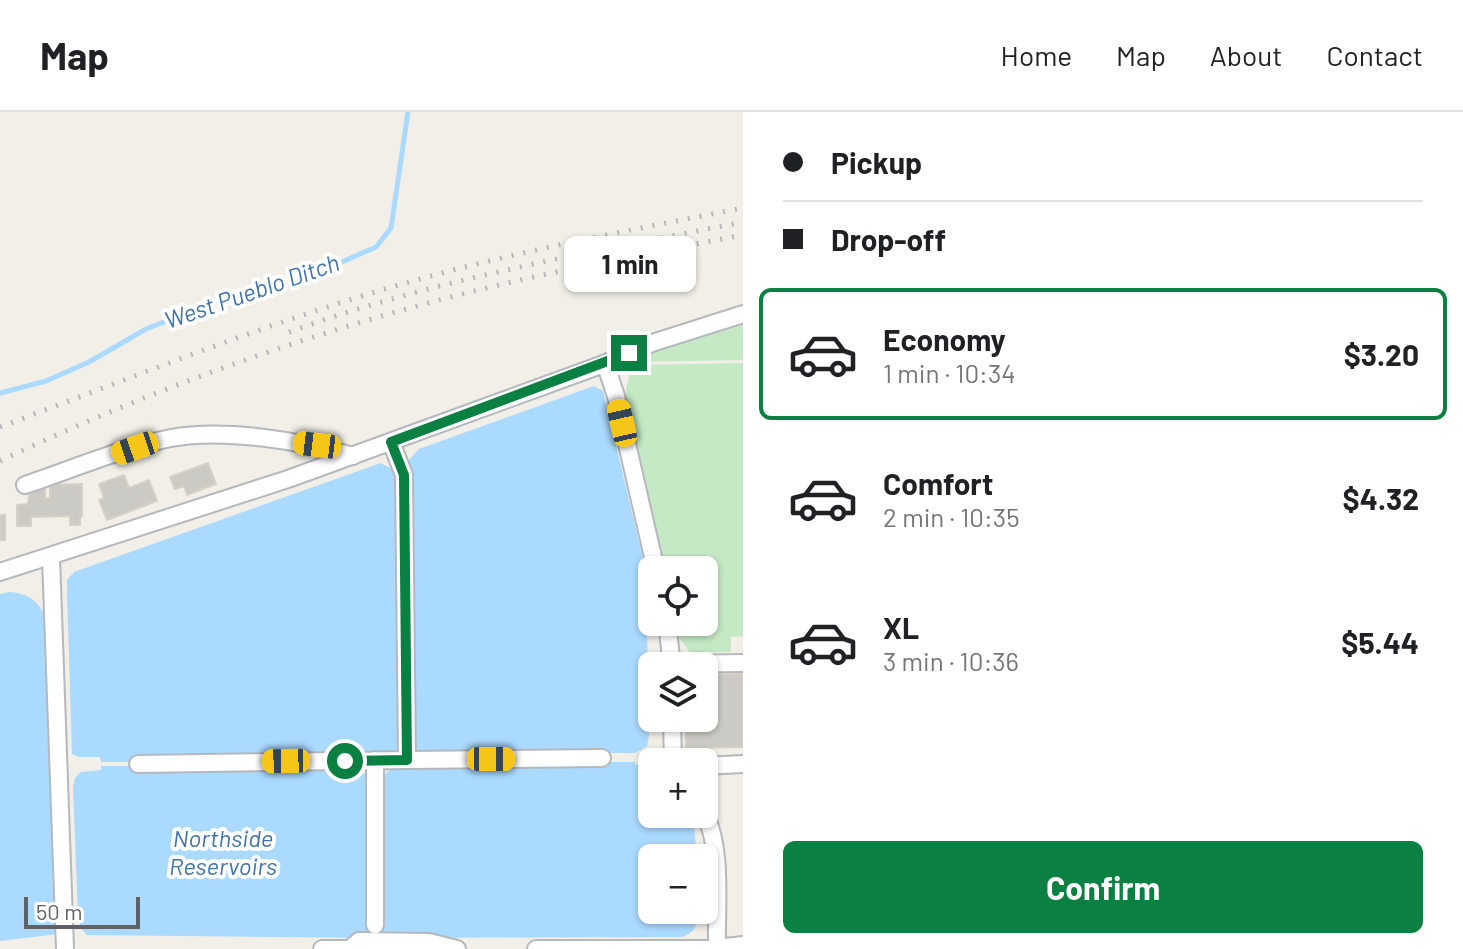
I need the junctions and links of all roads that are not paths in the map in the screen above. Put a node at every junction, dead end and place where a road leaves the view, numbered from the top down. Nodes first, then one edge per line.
1 (743, 314) edge
2 (605, 363) junction
3 (391, 442) junction
4 (353, 456) junction
5 (25, 485) dead end
6 (653, 556) edge
7 (51, 557) junction
8 (0, 572) edge
9 (743, 663) edge
10 (718, 664) edge
11 (602, 758) dead end
12 (375, 760) junction
13 (407, 760) junction
14 (138, 764) dead end
15 (743, 764) edge
16 (718, 765) edge
17 (711, 828) edge
18 (375, 925) dead end
19 (743, 945) edge
20 (717, 948) edge
21 (65, 949) edge
22 (322, 949) edge
23 (457, 949) edge
24 (536, 949) edge

1 - 2 lane
2 - 3 lane
2 - 6 lane
3 - 4 lane
3 - 13 lane
4 - 5 lane
4 - 7 lane
7 - 8 lane
7 - 21 lane
9 - 10 lane
11 - 13 lane
12 - 13 lane
12 - 14 lane
12 - 18 lane
15 - 16 lane
17 - 20 lane
19 - 20 lane
20 - 24 lane
22 - 23 lane

